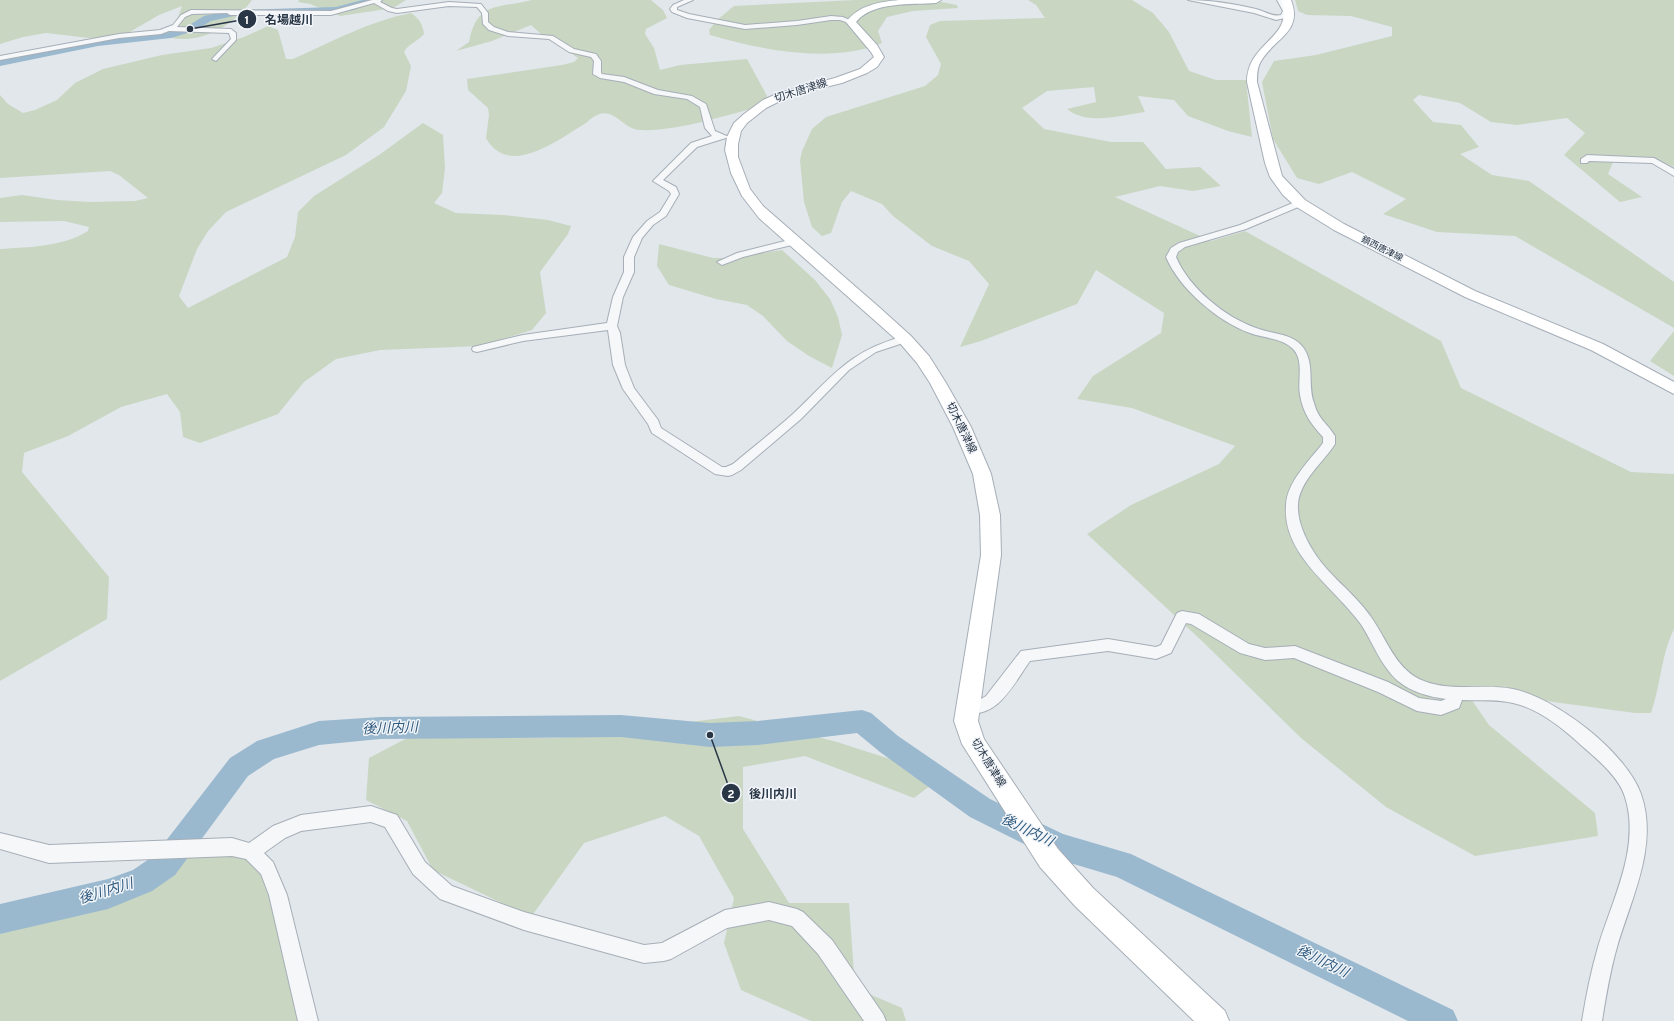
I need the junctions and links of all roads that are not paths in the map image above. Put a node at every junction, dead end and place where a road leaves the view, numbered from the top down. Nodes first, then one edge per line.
1 (377, 0) edge
2 (690, 0) edge
3 (936, 0) edge
4 (1191, 0) edge
5 (1280, 0) edge
6 (1286, 0) edge
7 (851, 22) junction
8 (170, 29) junction
9 (0, 58) edge
10 (216, 59) dead end
11 (725, 137) junction
12 (1584, 161) dead end
13 (1674, 173) edge
14 (1300, 203) junction
15 (793, 242) junction
16 (722, 262) dead end
17 (612, 326) junction
18 (905, 339) junction
19 (477, 349) dead end
20 (1674, 389) edge
21 (1454, 694) junction
22 (968, 706) junction
23 (0, 841) edge
24 (251, 852) junction
25 (308, 1021) edge
26 (876, 1021) edge
27 (1215, 1021) edge
28 (1592, 1021) edge

1 - 8 street
1 - 11 street
2 - 7 street
3 - 7 main road
4 - 5 street
6 - 14 main road, 鎮西唐津線
7 - 11 main road, 切木唐津線
8 - 9 street
8 - 10 street
11 - 15 main road, 切木唐津線
11 - 17 street
12 - 13 street
14 - 20 main road, 鎮西唐津線
14 - 21 street
15 - 16 street
15 - 18 main road, 切木唐津線
17 - 18 street
17 - 19 street
18 - 22 main road, 切木唐津線
21 - 22 street
21 - 28 street
22 - 27 main road, 切木唐津線
23 - 24 street
24 - 25 street
24 - 26 street

